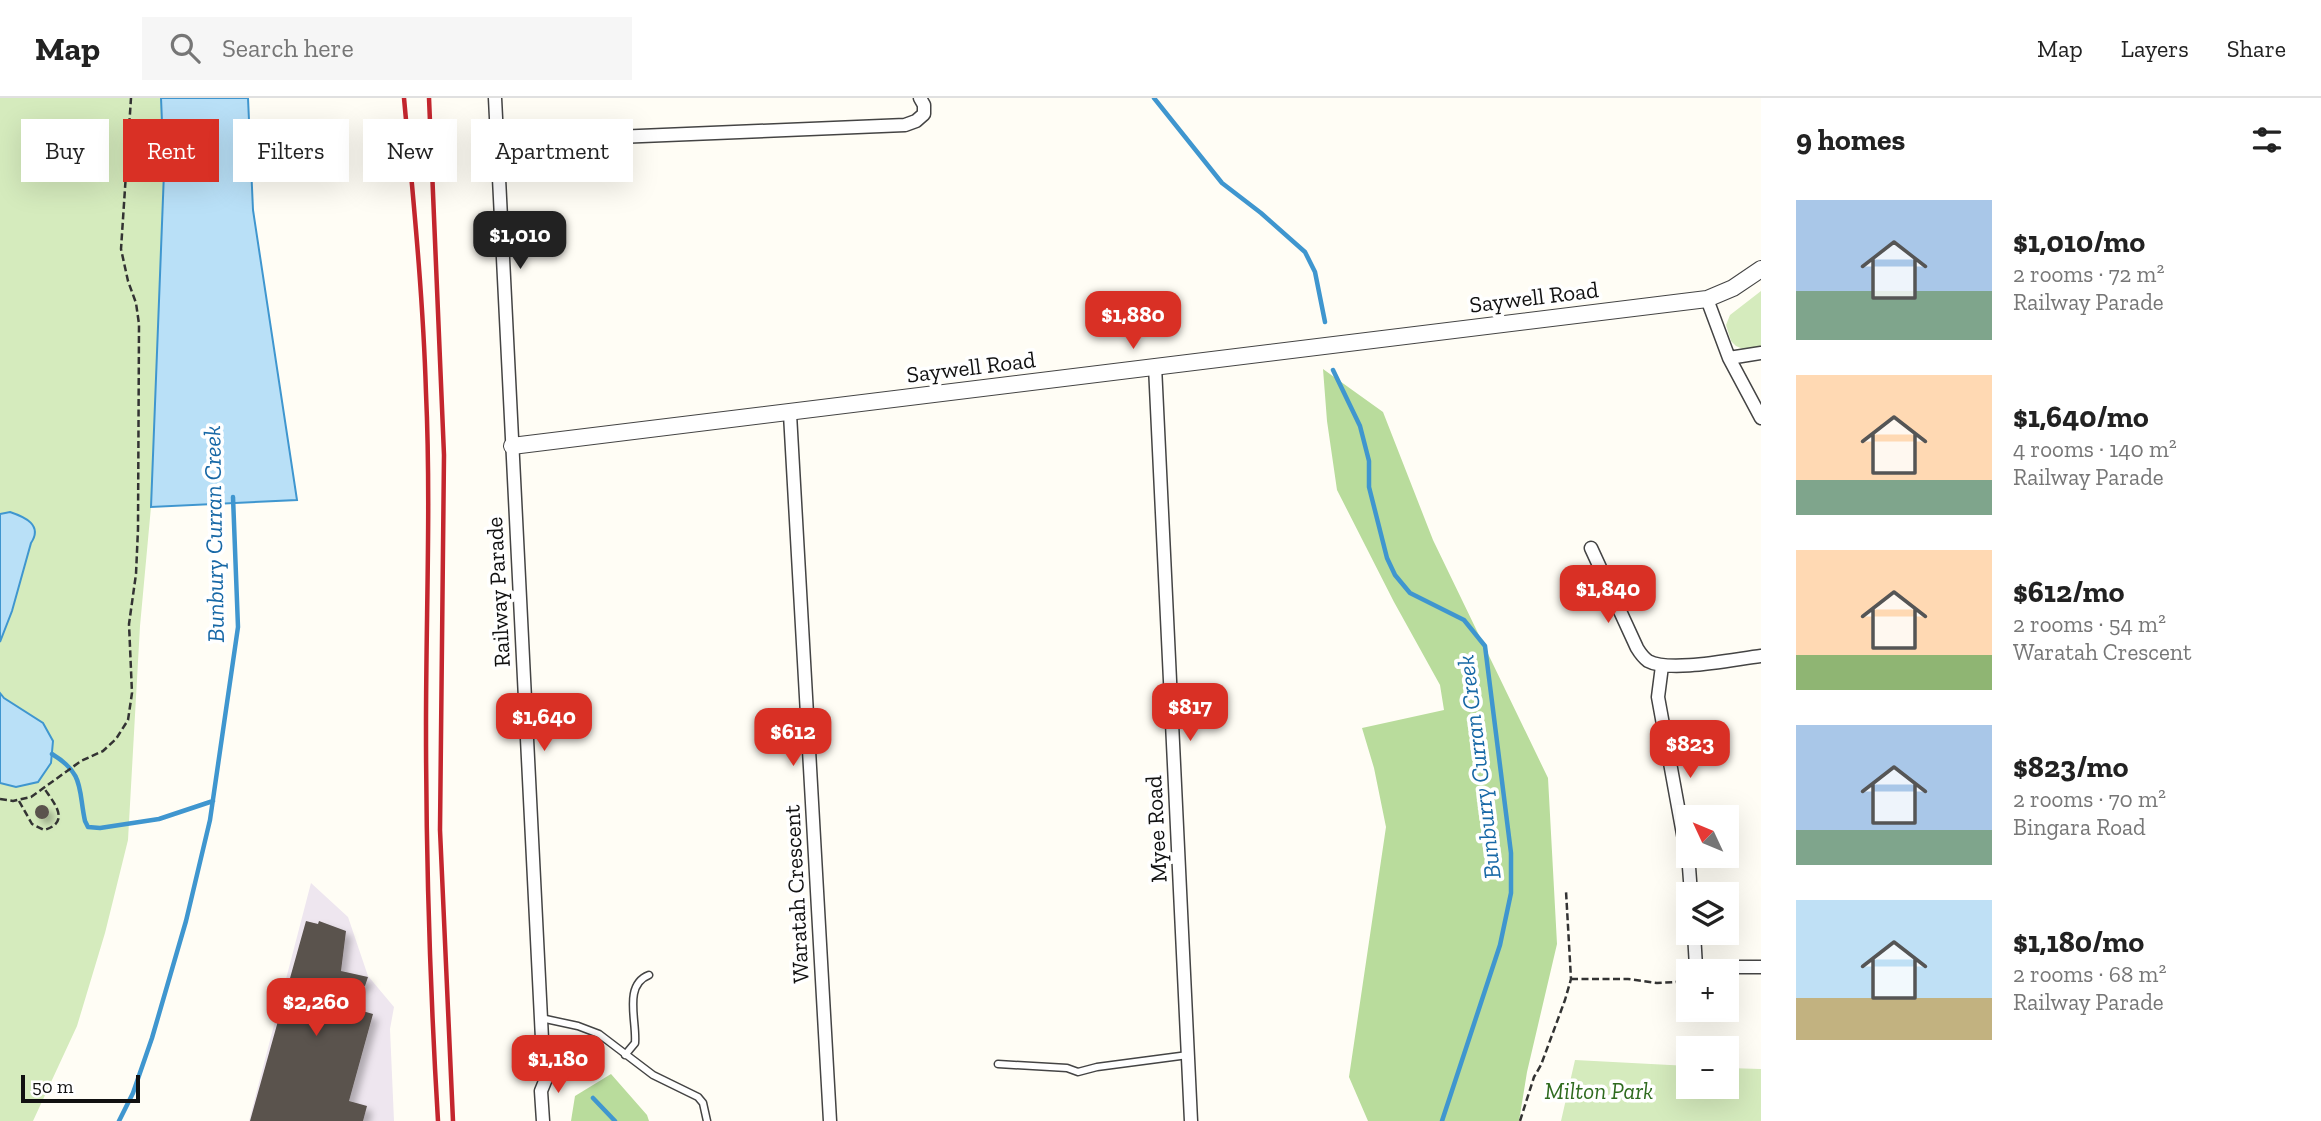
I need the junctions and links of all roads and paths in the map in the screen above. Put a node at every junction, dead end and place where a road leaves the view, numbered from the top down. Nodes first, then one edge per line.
1 (131, 98) edge
2 (495, 98) edge
3 (919, 98) edge
4 (496, 119) edge
5 (633, 136) edge
6 (499, 182) edge
7 (1761, 269) edge
8 (1706, 299) junction
9 (1761, 354) edge
10 (1730, 358) junction
11 (1155, 366) junction
12 (790, 414) junction
13 (1761, 418) edge
14 (512, 446) junction
15 (1591, 548) dead end
16 (1761, 656) edge
17 (1662, 666) junction
18 (44, 788) junction
19 (0, 799) edge
20 (18, 800) junction
21 (1690, 882) edge
22 (1566, 891) dead end
23 (1695, 945) edge
24 (1761, 967) edge
25 (649, 975) dead end
26 (1571, 979) junction
27 (1676, 982) edge
28 (541, 1018) junction
29 (625, 1055) junction
30 (1188, 1055) junction
31 (998, 1064) dead end
32 (543, 1121) edge
33 (707, 1121) edge
34 (831, 1121) edge
35 (1191, 1121) edge
36 (1520, 1121) edge

1 - 18 path
2 - 4 street, Railway Parade
3 - 5 street
6 - 14 street, Railway Parade
7 - 8 street, Saywell Road
8 - 10 street
8 - 11 street, Saywell Road
9 - 10 street
10 - 13 street
11 - 12 street, Saywell Road
11 - 30 street, Myee Road
12 - 14 street, Saywell Road
12 - 34 street, Waratah Crescent
14 - 28 street, Railway Parade
15 - 17 street
16 - 17 street
17 - 21 street
18 - 20 path
18 - 20 path
19 - 20 path
22 - 26 path
23 - 24 street
25 - 29 lane
26 - 27 path
26 - 36 path
28 - 29 lane
28 - 32 street, Railway Parade
29 - 33 lane
30 - 31 lane
30 - 35 street, Myee Road

